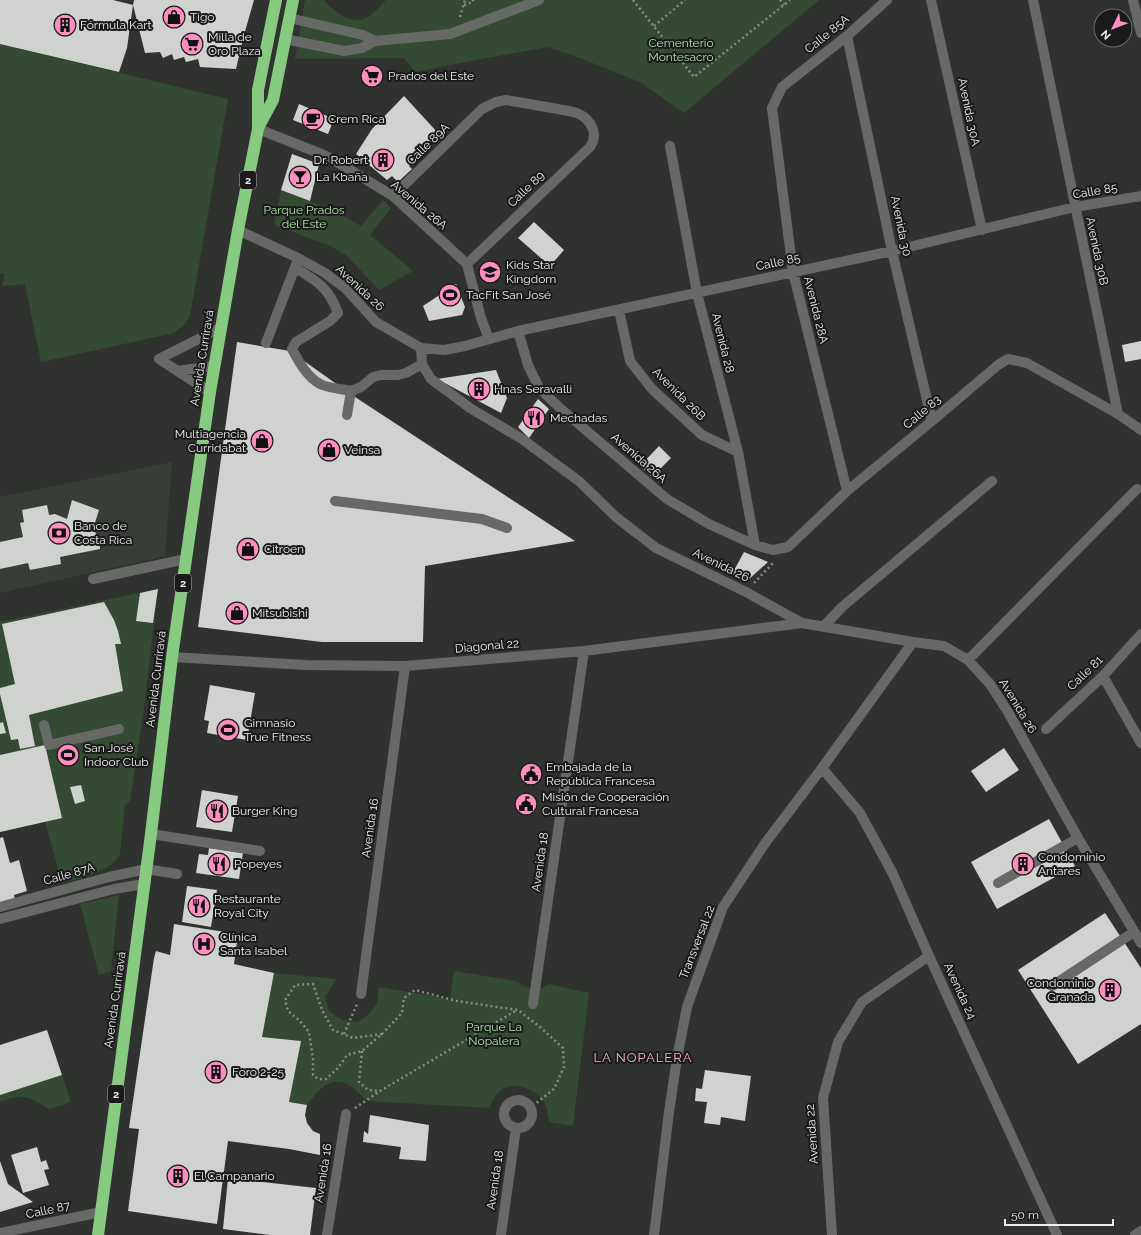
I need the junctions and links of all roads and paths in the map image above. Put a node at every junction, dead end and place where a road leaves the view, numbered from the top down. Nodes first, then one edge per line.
1 (276, 0) edge
2 (293, 0) edge
3 (473, 0) edge
4 (539, 0) edge
5 (632, 0) edge
6 (685, 0) edge
7 (780, 0) edge
8 (790, 0) edge
9 (887, 0) edge
10 (931, 0) edge
11 (1033, 0) edge
12 (1133, 0) edge
13 (464, 5) dead end
14 (784, 5) junction
15 (289, 18) junction
16 (654, 26) junction
17 (1141, 33) edge
18 (847, 36) junction
19 (285, 39) junction
20 (375, 42) junction
21 (782, 87) joint
22 (482, 109) joint
23 (258, 129) junction
24 (670, 146) dead end
25 (392, 196) junction
26 (1141, 196) edge
27 (1075, 207) junction
28 (238, 230) junction
29 (982, 230) junction
30 (892, 250) junction
31 (296, 263) junction
32 (467, 264) junction
33 (793, 272) junction
34 (697, 293) junction
35 (618, 310) junction
36 (220, 328) junction
37 (518, 331) junction
38 (489, 339) junction
39 (266, 343) dead end
40 (421, 348) junction
41 (422, 364) junction
42 (214, 366) junction
43 (177, 371) junction
44 (351, 391) junction
45 (210, 392) junction
46 (1118, 414) junction
47 (347, 415) dead end
48 (932, 421) junction
49 (1141, 430) edge
50 (738, 452) junction
51 (992, 481) dead end
52 (1137, 489) dead end
53 (847, 491) junction
54 (335, 501) dead end
55 (507, 528) dead end
56 (755, 545) junction
57 (788, 547) junction
58 (186, 559) junction
59 (93, 579) dead end
60 (746, 592) junction
61 (802, 623) junction
62 (824, 627) junction
63 (1141, 634) edge
64 (913, 642) junction
65 (584, 651) junction
66 (172, 657) junction
67 (968, 660) junction
68 (405, 666) junction
69 (1103, 676) junction
70 (44, 725) dead end
71 (119, 728) dead end
72 (1046, 729) dead end
73 (1141, 744) edge
74 (822, 768) junction
75 (151, 834) junction
76 (1078, 838) junction
77 (260, 851) dead end
78 (146, 869) junction
79 (177, 874) dead end
80 (998, 883) dead end
81 (144, 884) junction
82 (31, 898) junction
83 (0, 907) edge
84 (34, 910) junction
85 (0, 919) edge
86 (1134, 932) junction
87 (1141, 943) edge
88 (929, 956) junction
89 (1052, 986) dead end
90 (361, 994) joint
91 (533, 1004) dead end
92 (518, 1010) junction
93 (344, 1034) junction
94 (382, 1034) junction
95 (362, 1051) junction
96 (380, 1091) junction
97 (530, 1108) junction
98 (346, 1114) joint
99 (516, 1128) junction
100 (101, 1212) junction
101 (1141, 1231) edge
102 (0, 1233) edge
103 (98, 1235) edge
104 (327, 1235) edge
105 (501, 1235) edge
106 (654, 1235) edge
107 (832, 1235) edge
108 (1057, 1235) edge
109 (1136, 1235) edge

1 - 23 highway, Avenida Curriravá / 2
2 - 15 highway, Avenida Curriravá / 2
3 - 13 path
4 - 20 street
5 - 16 path
6 - 16 path
7 - 14 path
8 - 14 path
9 - 18 street, Calle 85A
10 - 29 street, Avenida 30A
11 - 27 street, Avenida 30B
12 - 17 street
14 - 16 path
15 - 19 highway, Avenida Curriravá / 2
15 - 20 street
18 - 21 street, Calle 85A
18 - 30 street, Avenida 30
19 - 20 street
19 - 23 highway, Avenida Curriravá / 2
21 - 33 street, Avenida 28A
22 - 25 street, Calle 89A
22 - 32 street, Calle 89
23 - 25 street, Avenida 26A
23 - 28 highway, Avenida Curriravá / 2
24 - 34 street, Avenida 28
25 - 32 street, Avenida 26A
26 - 27 street, Calle 85
27 - 29 street, Calle 85
27 - 46 street, Avenida 30B
28 - 31 street, Avenida 26
28 - 36 highway, Avenida Curriravá / 2
29 - 30 street, Calle 85
30 - 33 street, Calle 85
30 - 48 street, Avenida 30
31 - 39 street
31 - 40 street, Avenida 26
31 - 44 street
32 - 38 street
33 - 34 street, Calle 85
33 - 53 street, Avenida 28A
34 - 35 street, Calle 85
34 - 50 street, Avenida 28
35 - 37 street, Calle 85
35 - 50 street, Avenida 26B
36 - 42 highway, Avenida Curriravá / 2
36 - 43 street
37 - 38 street, Calle 85
37 - 56 street, Avenida 26A
38 - 40 street, Calle 85
40 - 41 street
41 - 44 street
41 - 60 street, Avenida 26
42 - 43 street
42 - 45 highway, Avenida Curriravá / 2
43 - 45 street
44 - 47 street
45 - 58 highway, Avenida Curriravá / 2
46 - 48 street, Calle 83
46 - 49 street, Calle 83
48 - 53 street, Calle 83
50 - 56 street, Avenida 28
51 - 62 street
52 - 67 street
53 - 57 street, Calle 83
54 - 55 street
56 - 57 street, Avenida 26A
57 - 60 path
58 - 59 street
58 - 66 highway, Avenida Curriravá / 2
60 - 61 street, Avenida 26
61 - 62 street, Avenida 26
61 - 65 street, Diagonal 22
62 - 64 street, Avenida 26
63 - 69 street, Calle 81
64 - 67 street, Avenida 26
64 - 74 street, Transversal 22
65 - 68 street, Diagonal 22
65 - 91 street, Avenida 18
66 - 68 street, Diagonal 22
66 - 75 highway, Avenida Curriravá / 2
67 - 76 street, Avenida 26
68 - 90 street, Avenida 16
69 - 72 street, Calle 81
69 - 73 street
70 - 71 street
74 - 88 street, Avenida 24
74 - 106 street, Transversal 22
75 - 77 street
75 - 78 highway, Avenida Curriravá / 2
76 - 80 street
76 - 86 street, Avenida 26
78 - 79 street
78 - 81 highway, Avenida Curriravá / 2
78 - 82 street, Calle 87A
81 - 84 street
81 - 100 highway, Avenida Curriravá / 2
82 - 83 street, Calle 87A
82 - 84 street
84 - 85 street
86 - 87 street, Avenida 26
86 - 89 street
88 - 107 street, Avenida 22
88 - 108 street, Avenida 24
90 - 93 path
92 - 94 path
92 - 96 path
92 - 97 path
93 - 94 path
93 - 95 path
94 - 95 path
95 - 96 path
96 - 98 path
97 - 99 street
97 - 99 street
98 - 104 street, Avenida 16
99 - 105 street, Avenida 18
100 - 102 street, Calle 87
100 - 103 highway, Avenida Curriravá / 2
101 - 109 street

